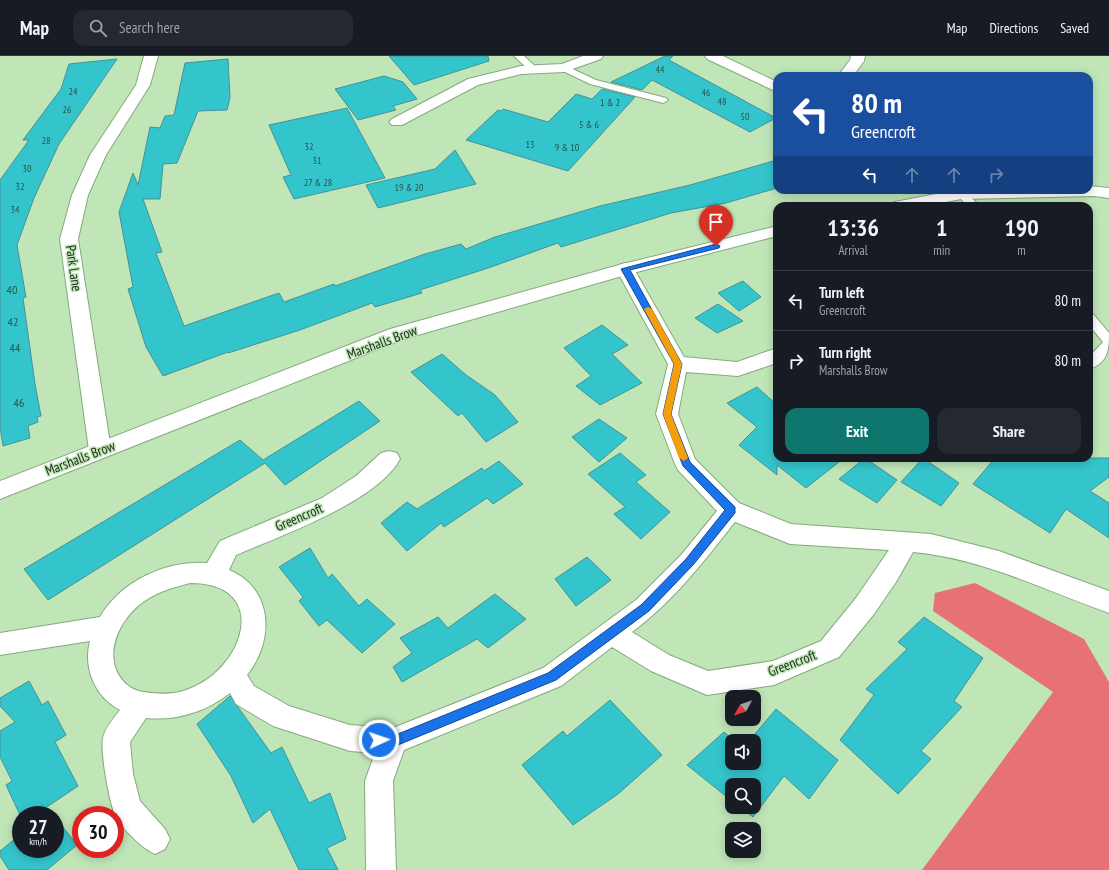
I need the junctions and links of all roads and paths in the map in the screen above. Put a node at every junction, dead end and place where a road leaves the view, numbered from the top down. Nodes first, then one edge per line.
1 (151, 56) edge
2 (519, 56) edge
3 (596, 56) edge
4 (712, 56) edge
5 (858, 56) edge
6 (564, 68) junction
7 (533, 69) junction
8 (848, 72) edge
9 (773, 86) edge
10 (663, 100) dead end
11 (397, 122) dead end
12 (1093, 191) edge
13 (1109, 193) edge
14 (948, 194) edge
15 (959, 194) edge
16 (916, 202) edge
17 (970, 202) edge
18 (773, 232) edge
19 (625, 269) junction
20 (1093, 322) edge
21 (1109, 341) edge
22 (773, 356) edge
23 (1093, 361) edge
24 (678, 364) junction
25 (100, 450) junction
26 (389, 459) dead end
27 (0, 490) edge
28 (731, 510) junction
29 (906, 542) junction
30 (214, 574) junction
31 (1109, 602) edge
32 (107, 627) junction
33 (611, 633) junction
34 (0, 644) edge
35 (233, 674) junction
36 (139, 705) junction
37 (393, 742) junction
38 (155, 839) dead end
39 (381, 870) edge

1 - 25 street, Park Lane
2 - 7 lane
3 - 6 street
4 - 9 street
5 - 8 street
6 - 7 street
6 - 10 lane
7 - 11 street
12 - 13 street
14 - 16 street
15 - 17 lane
18 - 19 street, Marshalls Brow
19 - 24 street
19 - 25 street, Marshalls Brow
20 - 21 lane
21 - 23 lane
22 - 24 street
24 - 28 street
25 - 27 street, Marshalls Brow
26 - 30 street, Greencroft
28 - 29 street
28 - 33 street
29 - 31 street
29 - 33 street, Greencroft
30 - 32 street
30 - 35 street
32 - 34 street
32 - 36 street
33 - 37 street
35 - 36 street
35 - 37 street
36 - 38 street
37 - 39 street

